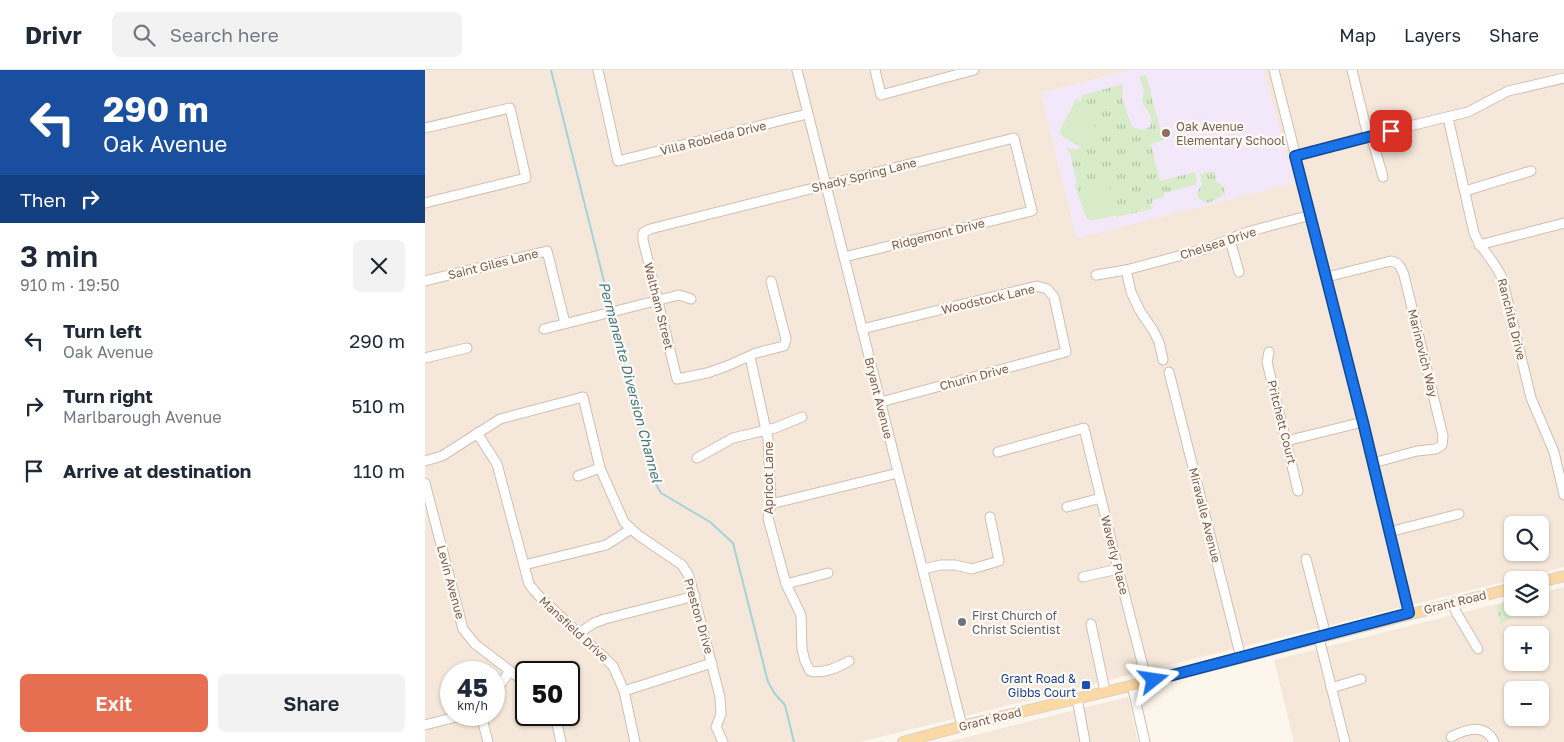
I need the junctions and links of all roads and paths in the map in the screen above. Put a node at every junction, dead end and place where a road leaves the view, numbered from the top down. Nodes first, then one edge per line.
1 (598, 70) edge
2 (797, 70) edge
3 (875, 70) edge
4 (974, 70) edge
5 (1274, 70) edge
6 (1352, 70) edge
7 (1564, 78) edge
8 (807, 114) junction
9 (1449, 118) junction
10 (425, 128) edge
11 (1370, 135) junction
12 (1295, 156) junction
13 (1531, 171) dead end
14 (1383, 177) dead end
15 (826, 185) junction
16 (1465, 190) junction
17 (425, 203) edge
18 (1032, 211) joint
19 (1311, 215) junction
20 (1564, 223) edge
21 (643, 233) joint
22 (1230, 240) junction
23 (1479, 245) junction
24 (844, 258) junction
25 (1126, 270) junction
26 (1239, 272) dead end
27 (1096, 275) dead end
28 (1327, 277) junction
29 (425, 281) edge
30 (771, 281) dead end
31 (691, 299) dead end
32 (657, 300) junction
33 (565, 323) junction
34 (544, 329) dead end
35 (862, 329) junction
36 (467, 348) dead end
37 (1066, 352) joint
38 (1269, 352) dead end
39 (750, 357) junction
40 (425, 358) edge
41 (1163, 360) dead end
42 (1169, 372) dead end
43 (881, 402) junction
44 (802, 417) dead end
45 (1363, 422) junction
46 (767, 430) junction
47 (477, 433) junction
48 (1286, 441) junction
49 (998, 452) dead end
50 (697, 458) dead end
51 (425, 461) edge
52 (1373, 463) junction
53 (600, 468) junction
54 (898, 473) junction
55 (578, 476) dead end
56 (425, 483) edge
57 (1298, 491) dead end
58 (1564, 495) edge
59 (1101, 498) junction
60 (771, 504) junction
61 (1067, 507) dead end
62 (1459, 514) dead end
63 (990, 517) dead end
64 (631, 529) junction
65 (1389, 532) junction
66 (1306, 559) dead end
67 (524, 565) junction
68 (923, 569) junction
69 (1118, 569) junction
70 (828, 573) dead end
71 (1564, 576) edge
72 (1083, 577) dead end
73 (1549, 580) edge
74 (786, 584) junction
75 (1504, 590) edge
76 (695, 596) junction
77 (1453, 602) junction
78 (1409, 613) junction
79 (1091, 624) dead end
80 (579, 633) junction
81 (1322, 637) junction
82 (1478, 649) dead end
83 (1241, 658) junction
84 (849, 661) dead end
85 (712, 663) junction
86 (510, 671) junction
87 (515, 675) edge
88 (505, 678) edge
89 (1361, 679) dead end
90 (1147, 682) junction
91 (1132, 685) junction
92 (1331, 688) junction
93 (624, 691) junction
94 (1105, 691) junction
95 (1077, 698) junction
96 (440, 721) edge
97 (425, 725) edge
98 (484, 726) edge
99 (557, 726) edge
100 (961, 726) junction
101 (1451, 737) dead end
102 (488, 742) edge
103 (561, 742) edge
104 (635, 742) edge
105 (723, 742) edge
106 (903, 742) edge
107 (1085, 742) edge
108 (1145, 742) edge
109 (1345, 742) edge
110 (1494, 742) edge

1 - 8 street, Villa Robleda Drive
2 - 8 street, Bryant Avenue
3 - 4 street
5 - 12 street
6 - 11 street
7 - 9 street
8 - 15 street, Bryant Avenue
9 - 11 street
9 - 16 street, Ranchita Drive
10 - 17 street
11 - 12 street
11 - 14 street
12 - 19 street
13 - 16 street
15 - 18 street, Shady Spring Lane
15 - 21 street, Shady Spring Lane
15 - 24 street, Bryant Avenue
16 - 23 street, Ranchita Drive
18 - 24 street, Ridgemont Drive
19 - 22 street, Chelsea Drive
19 - 28 street
20 - 23 street
21 - 32 street, Waltham Street
22 - 25 street, Chelsea Drive
22 - 26 street
23 - 58 street, Ranchita Drive
24 - 35 street, Bryant Avenue
25 - 27 street, Chelsea Drive
25 - 41 street
28 - 45 street
28 - 52 street, Marinovich Way
29 - 33 street, Saint Giles Lane
30 - 39 street
31 - 32 street
32 - 33 street
32 - 39 street, Waltham Street
33 - 34 street
35 - 37 street, Woodstock Lane
35 - 43 street, Bryant Avenue
36 - 40 street
37 - 43 street, Churin Drive
38 - 48 street, Pritchett Court
39 - 46 street, Apricot Lane
42 - 83 street, Miravalle Avenue
43 - 54 street, Bryant Avenue
44 - 46 street
45 - 48 street
45 - 52 street
46 - 50 street
46 - 60 street, Apricot Lane
47 - 51 street, Preston Drive
47 - 53 street, Preston Drive
47 - 67 street, Mansfield Drive
48 - 57 street, Pritchett Court
49 - 59 street, Waverly Place
52 - 65 street
53 - 55 street
53 - 64 street, Preston Drive
54 - 60 street
54 - 68 street, Bryant Avenue
56 - 86 street, Levin Avenue
59 - 61 street
59 - 69 street, Waverly Place
60 - 74 street, Apricot Lane
62 - 65 street
63 - 68 street
64 - 67 street
64 - 76 street, Preston Drive
65 - 78 street
66 - 81 street
67 - 80 street, Mansfield Drive
68 - 100 street, Bryant Avenue
69 - 72 street
69 - 90 street, Waverly Place
70 - 74 street
71 - 73 main road
74 - 84 street, Apricot Lane
75 - 77 main road, Grant Road
76 - 80 street
76 - 85 street, Preston Drive
77 - 78 main road, Grant Road
77 - 82 street
78 - 81 main road, Grant Road
79 - 94 street
80 - 93 street, Mansfield Drive
81 - 83 main road, Grant Road
81 - 92 street
83 - 90 main road, Grant Road
85 - 93 street
85 - 105 street, Preston Drive
86 - 87 street, Levin Avenue
86 - 88 street
89 - 92 street
90 - 91 main road, Grant Road
91 - 94 main road, Grant Road
91 - 108 street
92 - 109 street
93 - 104 street, Mansfield Drive
94 - 95 main road, Grant Road
95 - 100 main road, Grant Road
95 - 107 street
96 - 97 street
98 - 102 street
99 - 103 street
100 - 106 main road, Grant Road
101 - 110 street

